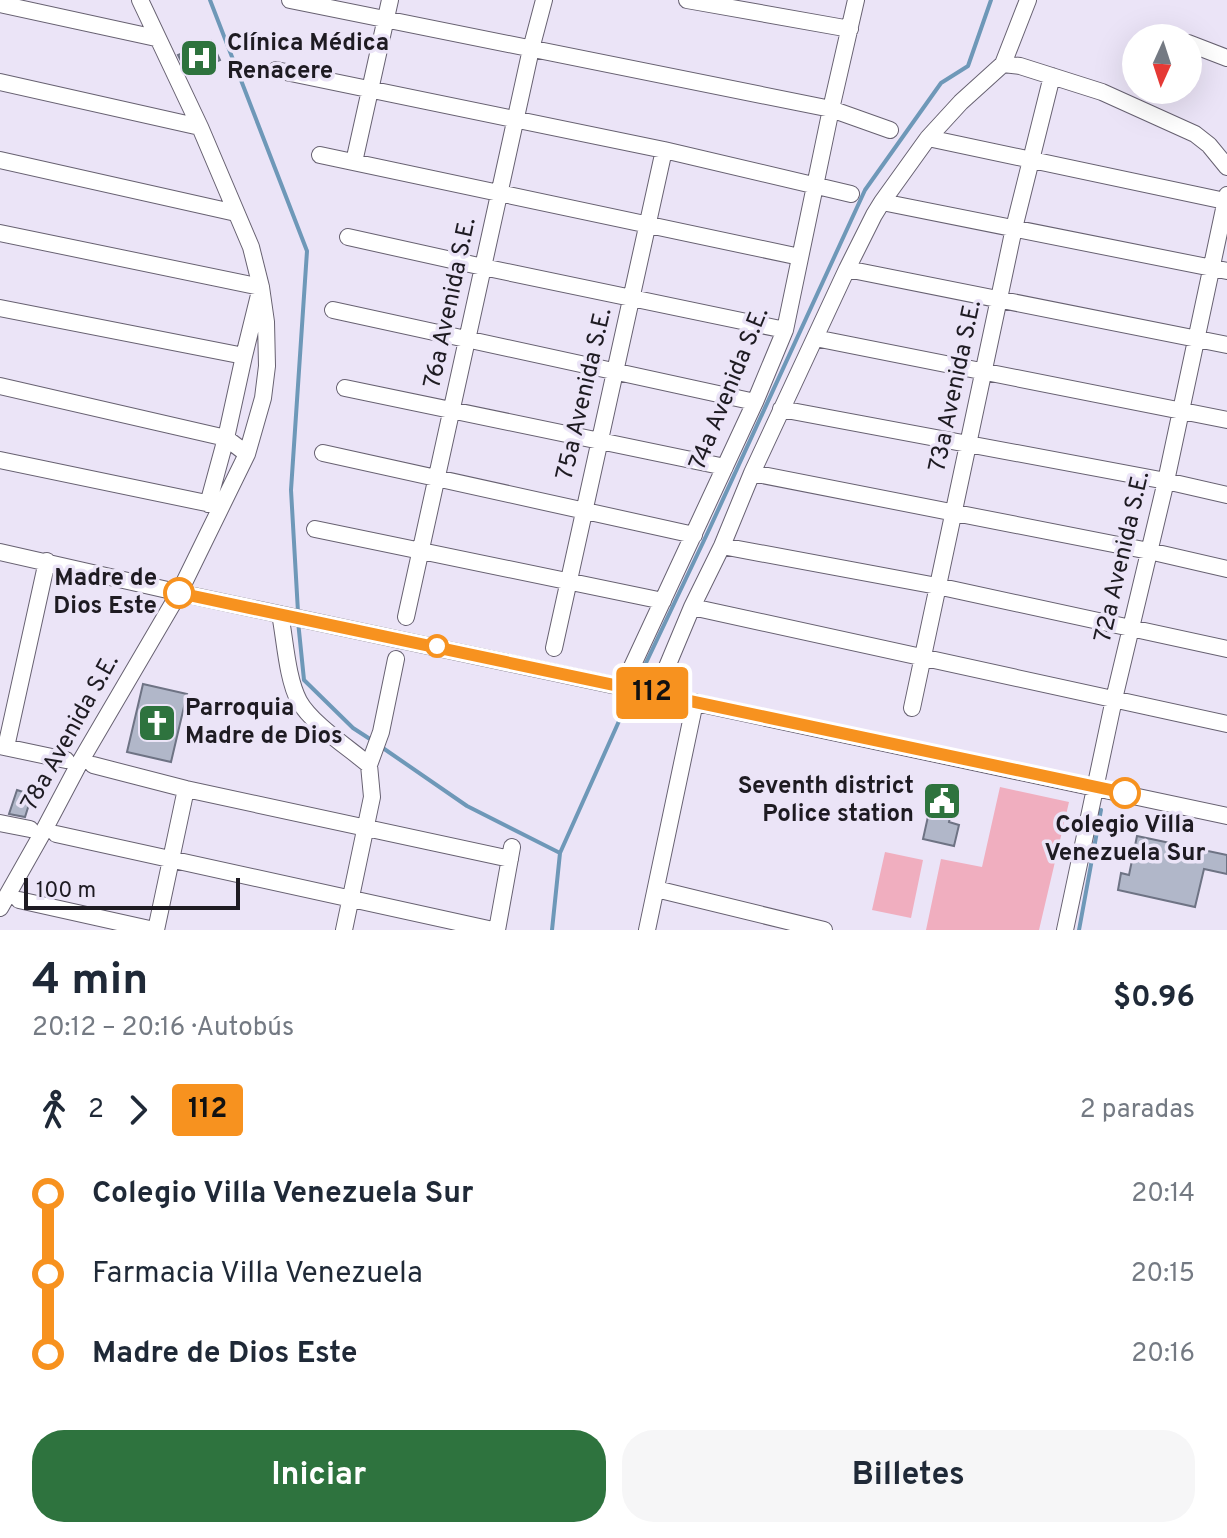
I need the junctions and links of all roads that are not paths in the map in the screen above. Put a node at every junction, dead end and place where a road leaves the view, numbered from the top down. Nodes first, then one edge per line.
1 (140, 0) edge
2 (290, 0) edge
3 (390, 0) edge
4 (544, 0) edge
5 (687, 0) edge
6 (856, 0) edge
7 (1028, 0) edge
8 (0, 4) edge
9 (387, 20) junction
10 (850, 29) junction
11 (156, 38) junction
12 (1202, 48) edge
13 (531, 49) junction
14 (1227, 58) edge
15 (1003, 64) junction
16 (276, 70) dead end
17 (1052, 76) junction
18 (0, 82) edge
19 (371, 90) junction
20 (831, 109) junction
21 (515, 120) junction
22 (200, 127) junction
23 (890, 130) dead end
24 (928, 138) junction
25 (664, 150) junction
26 (320, 155) dead end
27 (1031, 159) junction
28 (0, 160) edge
29 (354, 162) junction
30 (1227, 167) edge
31 (816, 186) junction
32 (499, 193) junction
33 (851, 194) dead end
34 (1226, 198) edge
35 (882, 202) junction
36 (236, 213) junction
37 (647, 225) junction
38 (1014, 228) junction
39 (0, 233) edge
40 (348, 237) dead end
41 (800, 257) junction
42 (483, 267) junction
43 (847, 269) junction
44 (1219, 269) edge
45 (261, 287) junction
46 (631, 297) junction
47 (999, 299) junction
48 (0, 308) edge
49 (333, 310) dead end
50 (785, 330) junction
51 (815, 338) junction
52 (1196, 338) junction
53 (467, 340) junction
54 (1227, 345) edge
55 (244, 356) junction
56 (984, 370) junction
57 (616, 372) junction
58 (0, 386) edge
59 (345, 388) dead end
60 (755, 402) junction
61 (781, 409) junction
62 (452, 410) junction
63 (1181, 410) junction
64 (1227, 420) edge
65 (226, 438) junction
66 (599, 441) junction
67 (968, 444) junction
68 (323, 453) dead end
69 (247, 454) junction
70 (0, 460) edge
71 (725, 467) junction
72 (752, 473) junction
73 (437, 478) junction
74 (1166, 481) junction
75 (1227, 495) edge
76 (214, 505) junction
77 (584, 510) junction
78 (954, 513) junction
79 (315, 529) dead end
80 (694, 535) junction
81 (722, 546) junction
82 (421, 551) junction
83 (1149, 551) junction
84 (0, 552) edge
85 (47, 561) junction
86 (1227, 569) edge
87 (568, 582) junction
88 (937, 586) junction
89 (179, 593) junction
90 (663, 601) junction
91 (692, 607) junction
92 (293, 617) junction
93 (406, 617) dead end
94 (1131, 627) junction
95 (554, 648) dead end
96 (1227, 649) edge
97 (922, 657) junction
98 (396, 659) dead end
99 (623, 686) junction
100 (656, 693) junction
101 (1114, 699) junction
102 (695, 702) junction
103 (912, 708) dead end
104 (1227, 724) edge
105 (3, 746) edge
106 (66, 760) dead end
107 (93, 765) dead end
108 (369, 765) junction
109 (1096, 786) junction
110 (186, 789) junction
111 (1227, 816) edge
112 (0, 823) edge
113 (366, 827) junction
114 (30, 829) dead end
115 (56, 834) dead end
116 (171, 859) junction
117 (656, 889) junction
118 (351, 898) junction
119 (19, 900) dead end
120 (0, 908) edge
121 (155, 930) edge
122 (344, 930) edge
123 (495, 930) edge
124 (647, 930) edge
125 (824, 930) edge
126 (1065, 930) edge

1 - 11 street, 78a Avenida S.E.
2 - 9 street
3 - 9 street
4 - 13 street, 76a Avenida S.E.
5 - 10 street
6 - 10 street, 74a Avenida S.E.
7 - 15 street
8 - 11 street
9 - 13 street
9 - 19 street
10 - 20 street, 74a Avenida S.E.
11 - 22 street, 78a Avenida S.E.
12 - 14 street
13 - 20 street
13 - 21 street, 76a Avenida S.E.
15 - 17 street
15 - 24 street
16 - 19 street
17 - 27 street, 73a Avenida S.E.
17 - 30 street
18 - 22 street
19 - 21 street
19 - 29 street
20 - 23 street
20 - 31 street, 74a Avenida S.E.
21 - 25 street
21 - 32 street, 76a Avenida S.E.
22 - 36 street, 78a Avenida S.E.
24 - 27 street
24 - 35 street
25 - 31 street
25 - 37 street, 75a Avenida S.E.
26 - 29 street
27 - 34 street
27 - 38 street, 73a Avenida S.E.
28 - 36 street
29 - 32 street
31 - 33 street
31 - 41 street, 74a Avenida S.E.
32 - 37 street
32 - 42 street, 76a Avenida S.E.
34 - 44 street, 72a Avenida S.E.
35 - 38 street
35 - 43 street
36 - 45 street, 78a Avenida S.E.
37 - 41 street
37 - 46 street, 75a Avenida S.E.
38 - 44 street
38 - 47 street, 73a Avenida S.E.
39 - 45 street
40 - 42 street
41 - 50 street, 74a Avenida S.E.
42 - 46 street
42 - 53 street, 76a Avenida S.E.
43 - 47 street
43 - 51 street
44 - 52 street, 72a Avenida S.E.
45 - 55 street
45 - 69 street, 78a Avenida S.E.
46 - 50 street
46 - 57 street, 75a Avenida S.E.
47 - 52 street
47 - 56 street, 73a Avenida S.E.
48 - 55 street
49 - 53 street
50 - 60 street, 74a Avenida S.E.
51 - 56 street
51 - 61 street
52 - 54 street
52 - 63 street, 72a Avenida S.E.
53 - 57 street
53 - 62 street, 76a Avenida S.E.
55 - 65 street
56 - 63 street
56 - 67 street, 73a Avenida S.E.
57 - 60 street
57 - 66 street, 75a Avenida S.E.
58 - 65 street
59 - 62 street
60 - 71 street, 74a Avenida S.E.
61 - 67 street
61 - 72 street
62 - 66 street
62 - 73 street, 76a Avenida S.E.
63 - 64 street
63 - 74 street, 72a Avenida S.E.
65 - 69 street
65 - 76 street
66 - 71 street
66 - 77 street, 75a Avenida S.E.
67 - 74 street
67 - 78 street, 73a Avenida S.E.
68 - 73 street
69 - 76 street, 78a Avenida S.E.
70 - 76 street
71 - 80 street, 74a Avenida S.E.
72 - 78 street
72 - 81 street
73 - 77 street
73 - 82 street, 76a Avenida S.E.
74 - 75 street
74 - 83 street, 72a Avenida S.E.
76 - 89 street, 78a Avenida S.E.
77 - 80 street
77 - 87 street, 75a Avenida S.E.
78 - 83 street
78 - 88 street, 73a Avenida S.E.
79 - 82 street
80 - 90 street, 74a Avenida S.E.
81 - 88 street
81 - 91 street
82 - 87 street
82 - 93 street, 76a Avenida S.E.
83 - 86 street
83 - 94 street, 72a Avenida S.E.
84 - 85 street
85 - 89 street
85 - 105 street
87 - 90 street
87 - 95 street, 75a Avenida S.E.
88 - 94 street
88 - 97 street, 73a Avenida S.E.
89 - 92 street
89 - 120 street, 78a Avenida S.E.
90 - 99 street, 74a Avenida S.E.
91 - 97 street
91 - 100 street
92 - 99 street
92 - 108 street
94 - 96 street
94 - 101 street, 72a Avenida S.E.
97 - 101 street
97 - 103 street, 73a Avenida S.E.
98 - 108 street
99 - 100 street
100 - 102 street
101 - 104 street
101 - 109 street, 72a Avenida S.E.
102 - 109 street
102 - 117 street
105 - 106 street
107 - 110 street
108 - 113 street
109 - 111 street
109 - 126 street, 72a Avenida S.E.
110 - 113 street
110 - 116 street
112 - 114 street
113 - 118 street
113 - 123 street
115 - 116 street
116 - 118 street
116 - 121 street
117 - 124 street
117 - 125 street
118 - 122 street
118 - 123 street
119 - 121 street

